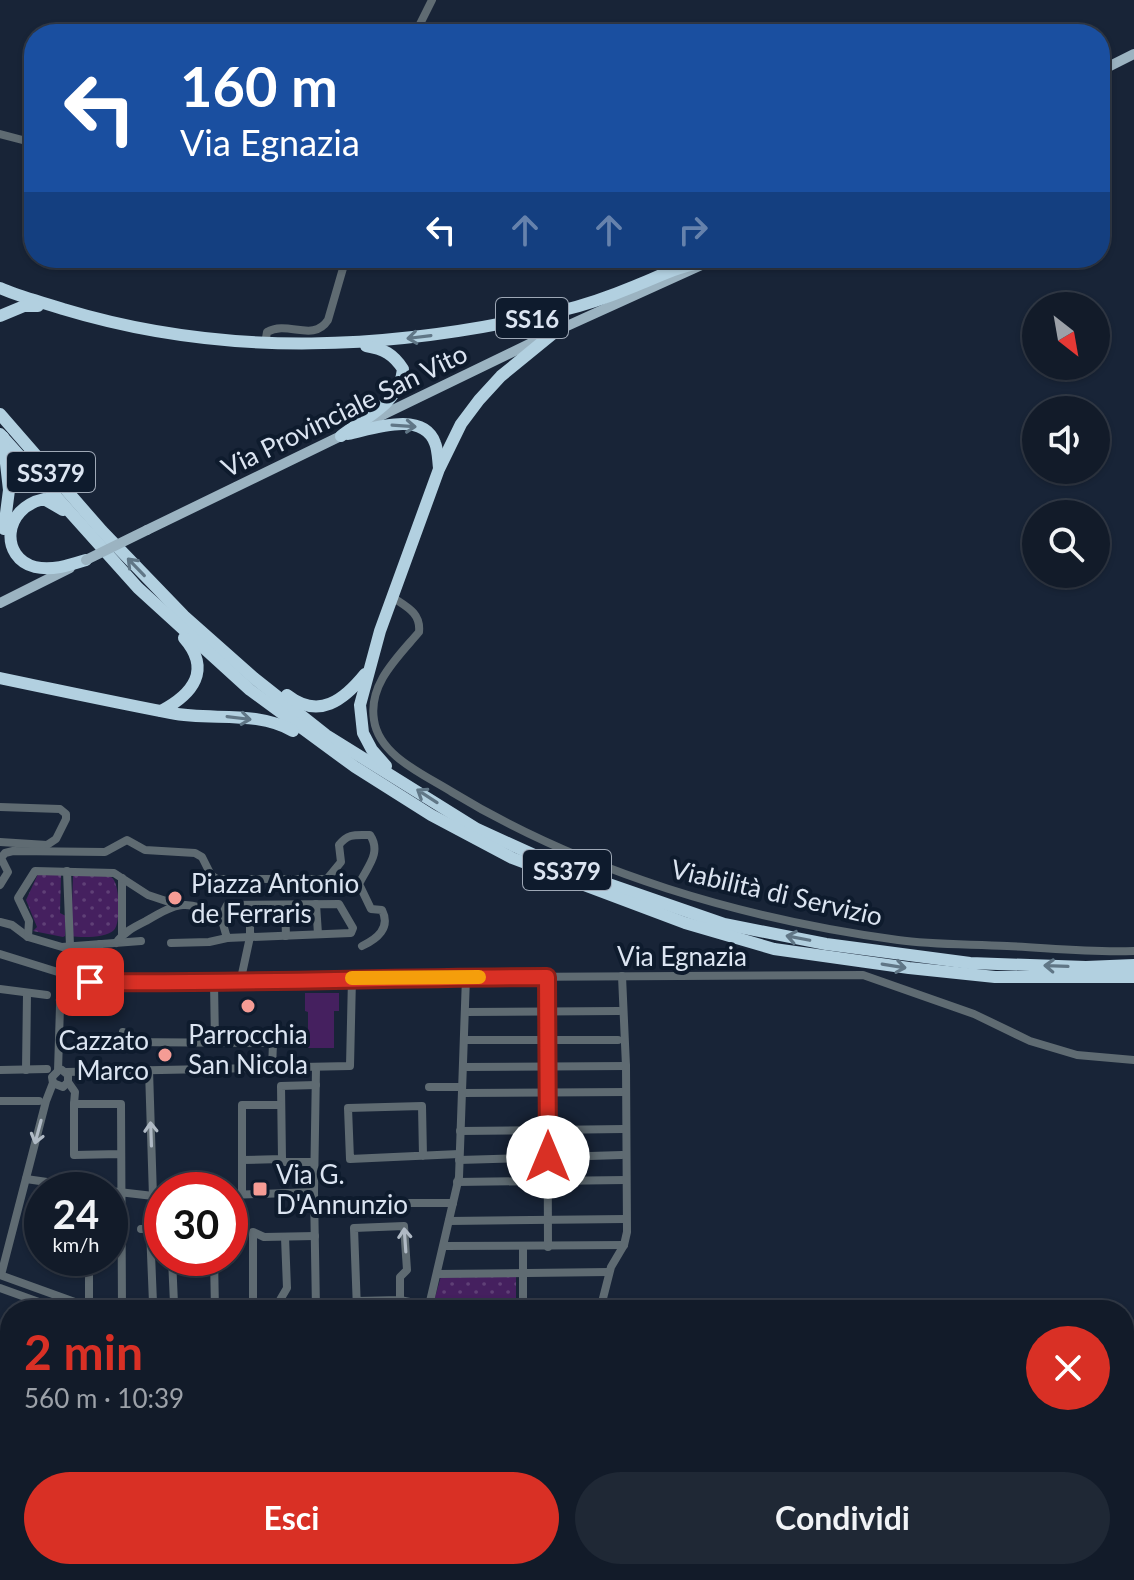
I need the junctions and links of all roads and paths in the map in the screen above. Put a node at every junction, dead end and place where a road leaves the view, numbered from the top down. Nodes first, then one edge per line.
1 (432, 0) edge
2 (420, 24) edge
3 (1134, 54) edge
4 (1110, 66) edge
5 (0, 134) edge
6 (24, 140) edge
7 (343, 268) edge
8 (675, 268) edge
9 (695, 268) edge
10 (0, 290) edge
11 (53, 306) junction
12 (1, 315) edge
13 (556, 331) junction
14 (347, 344) junction
15 (265, 345) junction
16 (0, 406) edge
17 (0, 414) edge
18 (1, 436) edge
19 (341, 436) junction
20 (439, 469) junction
21 (60, 482) junction
22 (90, 535) junction
23 (0, 541) edge
24 (86, 560) junction
25 (138, 588) junction
26 (392, 597) junction
27 (0, 603) edge
28 (220, 648) junction
29 (369, 668) junction
30 (0, 678) edge
31 (161, 711) junction
32 (355, 767) junction
33 (396, 777) junction
34 (0, 807) edge
35 (0, 842) edge
36 (67, 871) junction
37 (122, 878) junction
38 (0, 885) edge
39 (175, 904) junction
40 (316, 904) junction
41 (250, 905) junction
42 (285, 905) junction
43 (221, 917) junction
44 (0, 922) edge
45 (122, 934) junction
46 (318, 934) junction
47 (286, 936) junction
48 (28, 937) junction
49 (250, 937) junction
50 (227, 938) junction
51 (141, 941) dead end
52 (116, 943) junction
53 (171, 943) dead end
54 (100, 944) junction
55 (70, 946) junction
56 (362, 946) dead end
57 (1134, 951) edge
58 (0, 954) edge
59 (1134, 965) edge
60 (61, 974) junction
61 (622, 976) junction
62 (466, 977) junction
63 (547, 977) junction
64 (1134, 977) edge
65 (352, 978) junction
66 (87, 981) junction
67 (214, 983) junction
68 (240, 983) junction
69 (0, 989) edge
70 (27, 994) junction
71 (47, 995) dead end
72 (60, 1000) junction
73 (547, 1011) junction
74 (619, 1011) dead end
75 (465, 1012) junction
76 (123, 1032) dead end
77 (464, 1040) junction
78 (618, 1040) dead end
79 (547, 1041) junction
80 (215, 1042) junction
81 (1134, 1060) edge
82 (626, 1066) junction
83 (463, 1067) junction
84 (547, 1067) junction
85 (316, 1068) junction
86 (47, 1069) dead end
87 (272, 1069) junction
88 (0, 1070) edge
89 (26, 1070) junction
90 (149, 1070) junction
91 (64, 1075) junction
92 (53, 1083) junction
93 (316, 1085) junction
94 (429, 1087) dead end
95 (462, 1090) junction
96 (626, 1092) junction
97 (547, 1093) junction
98 (0, 1101) edge
99 (39, 1101) dead end
100 (74, 1104) junction
101 (280, 1105) junction
102 (624, 1129) dead end
103 (548, 1130) junction
104 (460, 1131) junction
105 (120, 1154) junction
106 (622, 1155) dead end
107 (423, 1156) junction
108 (459, 1157) junction
109 (548, 1157) junction
110 (282, 1159) junction
111 (242, 1160) junction
112 (314, 1162) junction
113 (28, 1172) edge
114 (118, 1172) edge
115 (156, 1172) edge
116 (242, 1172) edge
117 (626, 1180) dead end
118 (548, 1181) junction
119 (457, 1182) junction
120 (24, 1187) edge
121 (314, 1192) junction
122 (248, 1194) edge
123 (406, 1203) dead end
124 (453, 1203) junction
125 (625, 1219) dead end
126 (548, 1220) junction
127 (449, 1221) junction
128 (315, 1236) junction
129 (285, 1237) junction
130 (624, 1245) junction
131 (444, 1246) junction
132 (523, 1247) junction
133 (548, 1247) junction
134 (609, 1272) junction
135 (523, 1273) junction
136 (437, 1274) junction
137 (1, 1275) edge
138 (92, 1276) edge
139 (120, 1276) edge
140 (150, 1276) edge
141 (173, 1276) edge
142 (214, 1276) edge
143 (0, 1288) edge
144 (33, 1300) edge
145 (70, 1300) edge
146 (94, 1300) edge
147 (121, 1300) edge
148 (153, 1300) edge
149 (174, 1300) edge
150 (215, 1300) edge
151 (253, 1300) edge
152 (280, 1300) edge
153 (316, 1300) edge
154 (357, 1300) edge
155 (400, 1300) edge
156 (433, 1300) edge
157 (523, 1300) edge
158 (602, 1300) edge

1 - 2 street
3 - 4 main road
5 - 6 street
7 - 15 street
8 -> 14 highway, SS16
9 - 13 main road, Via Provinciale San Vito
10 - 11 highway, SS16
10 - 12 highway
11 - 12 highway
11 - 15 highway, SS16
13 - 19 main road, Via Provinciale San Vito
13 - 20 highway
14 - 15 highway, SS16
14 - 19 highway
16 - 21 highway
17 - 21 highway, SS379
18 - 22 highway
18 - 23 highway
19 -> 20 highway
19 - 24 main road, Via Provinciale San Vito, bridge
20 - 26 highway
28 -> 21 highway, SS379
22 - 24 highway
22 - 25 highway
24 - 27 main road, Via Provinciale San Vito
25 - 31 highway
25 - 32 highway, SS379
26 - 29 highway
26 - 57 street, Viabilità di Servizio
28 - 29 highway
28 - 33 highway, SS379
29 - 33 highway
30 - 31 highway
31 -> 32 highway
32 -> 64 highway, SS379
59 -> 33 highway, SS379
34 - 35 street
36 - 37 street
36 - 48 street
36 - 55 street
37 - 39 street
37 - 45 street
38 - 56 street
39 - 43 street
39 - 45 street
40 - 42 street
40 - 46 street
40 - 46 street
41 - 42 street
41 - 43 street
41 - 49 street
42 - 47 street
43 - 50 street
44 - 48 street
45 - 52 street
46 - 47 street
47 - 49 street
48 - 55 street
49 - 50 street
49 - 68 street
50 - 53 street
51 - 52 street
52 - 54 street
54 - 55 street
54 - 66 street
58 - 60 street, Via Egnazia
60 - 66 street, Via Egnazia
60 - 72 street
61 - 63 street, Via Egnazia
61 - 81 street, Via Egnazia
61 - 82 street
62 - 63 street, Via Egnazia
62 - 65 street, Via Egnazia
62 - 75 street
63 - 73 street
65 - 68 street, Via Egnazia
65 - 85 street
66 - 67 street, Via Egnazia
66 - 72 street
67 - 68 street, Via Egnazia
67 - 80 street
69 - 70 street
70 - 71 street
70 - 89 street
72 - 91 street
73 - 74 street
73 - 75 street
73 - 79 street
75 - 77 street
76 - 80 street
77 - 79 street
77 - 83 street
78 - 79 street
79 - 84 street
80 - 87 street
82 - 84 street
82 - 96 street
83 - 84 street
83 - 95 street
84 - 97 street
85 - 87 street
85 - 93 street
86 - 89 street
87 - 90 street
88 - 89 street
90 - 91 street
115 -> 90 street
91 - 92 street
91 - 92 street
91 - 100 street
92 -> 113 street
93 - 101 street
93 - 112 street
94 - 95 street
95 - 97 street
95 - 104 street
96 - 97 street
96 - 130 street
97 - 103 street
98 - 99 street
100 - 105 street
100 - 105 street
101 - 110 street
101 - 111 street
102 - 103 street
103 - 104 street
103 - 109 street
104 - 108 street
105 - 114 street
106 - 109 street
107 - 107 street
107 - 108 street
108 - 109 street
108 - 119 street
109 - 118 street
110 - 111 street
110 - 112 street
111 - 116 street
112 - 121 street
117 - 118 street
118 - 119 street
118 - 126 street
119 - 124 street
120 - 137 street
121 - 122 street
121 - 128 street
123 - 124 street
124 - 127 street
125 - 126 street
126 - 127 street
126 - 133 street
127 - 131 street
128 - 129 street
128 - 153 street
129 - 151 street
129 - 152 street
130 - 133 street
130 - 134 street
131 - 132 street
131 - 136 street
132 - 133 street
132 - 135 street
134 - 135 street
134 - 158 street
135 - 136 street
135 - 157 street
136 - 156 street
137 - 145 street
138 - 146 street
139 - 147 street
140 - 148 street
141 - 149 street
142 - 150 street
143 - 144 street
155 -> 154 street

